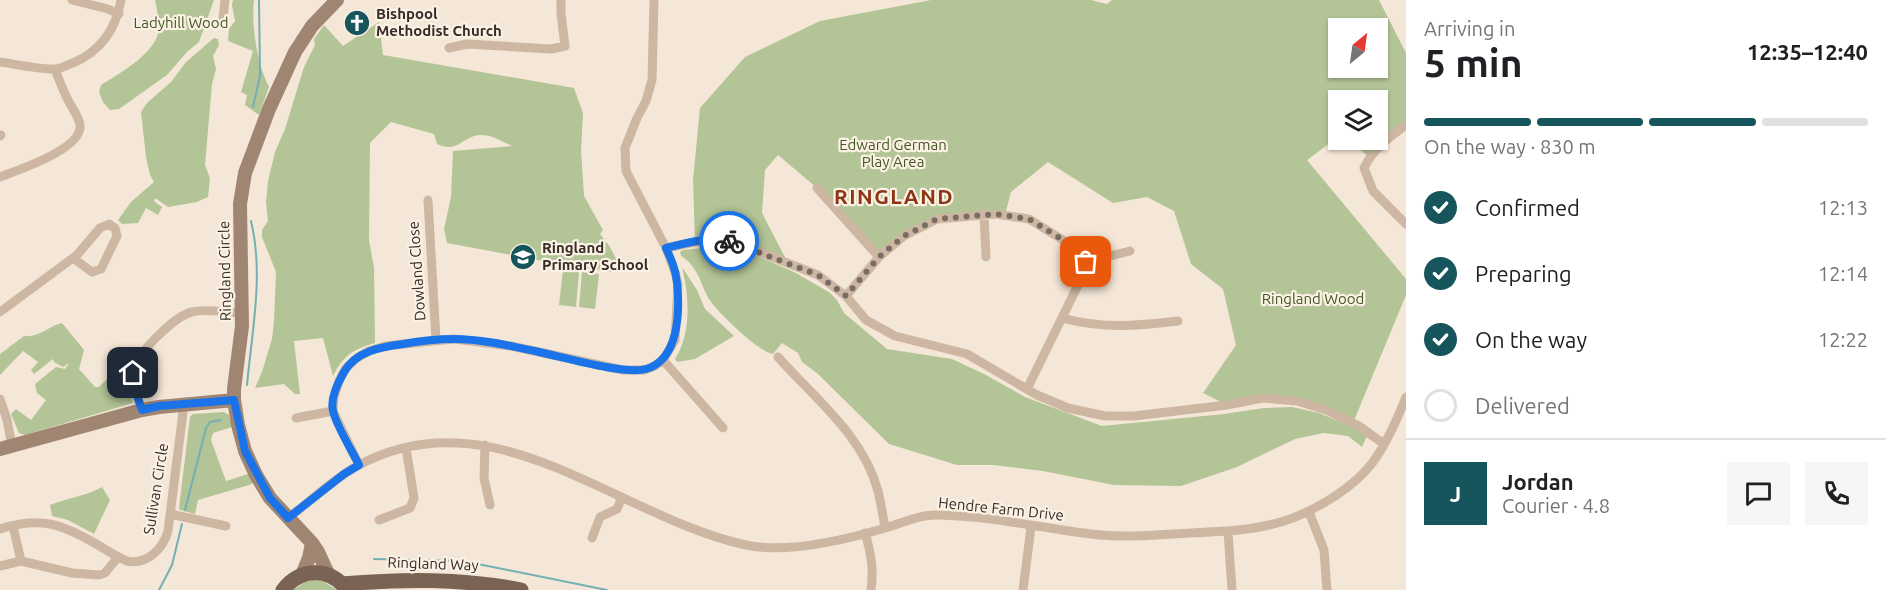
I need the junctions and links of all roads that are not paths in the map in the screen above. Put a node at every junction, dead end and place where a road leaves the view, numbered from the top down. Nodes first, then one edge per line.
1 (72, 0) edge
2 (121, 0) edge
3 (225, 0) edge
4 (337, 0) edge
5 (561, 0) edge
6 (654, 0) edge
7 (119, 14) junction
8 (223, 19) dead end
9 (449, 48) dead end
10 (0, 62) edge
11 (55, 69) junction
12 (1406, 125) edge
13 (0, 177) edge
14 (817, 188) dead end
15 (428, 200) dead end
16 (984, 214) junction
17 (1406, 224) edge
18 (666, 248) junction
19 (1130, 251) dead end
20 (879, 257) junction
21 (987, 257) dead end
22 (73, 258) junction
23 (1086, 262) junction
24 (846, 296) junction
25 (0, 312) edge
26 (242, 314) junction
27 (1062, 318) junction
28 (1178, 321) dead end
29 (436, 340) junction
30 (778, 357) dead end
31 (663, 360) junction
32 (1027, 389) junction
33 (1406, 397) edge
34 (0, 399) edge
35 (234, 400) junction
36 (184, 404) junction
37 (142, 410) junction
38 (333, 411) junction
39 (296, 418) dead end
40 (723, 428) dead end
41 (1384, 444) junction
42 (485, 445) junction
43 (6, 448) edge
44 (406, 448) junction
45 (359, 465) junction
46 (622, 497) junction
47 (490, 505) dead end
48 (1309, 512) junction
49 (170, 514) junction
50 (288, 518) junction
51 (379, 520) dead end
52 (13, 526) junction
53 (226, 526) dead end
54 (1031, 527) junction
55 (885, 528) junction
56 (0, 529) edge
57 (1228, 531) junction
58 (866, 533) junction
59 (592, 538) dead end
60 (312, 543) junction
61 (118, 557) junction
62 (21, 561) junction
63 (0, 566) edge
64 (328, 574) junction
65 (302, 575) junction
66 (345, 587) edge
67 (283, 590) edge
68 (521, 590) edge
69 (871, 590) edge
70 (1023, 590) edge
71 (1232, 590) edge
72 (1328, 590) edge

1 - 7 street
2 - 7 street
3 - 8 street
4 - 26 street, Ringland Circle
5 - 9 street
6 - 18 street
7 - 11 street
10 - 11 street
11 - 13 street
12 - 17 street
14 - 20 street
15 - 29 street, Dowland Close
16 - 20 street
16 - 21 street
16 - 23 street
18 - 24 street
18 - 31 street
19 - 23 street
20 - 24 street
22 - 22 street
22 - 25 street
23 - 27 street
24 - 32 street
26 - 35 street, Ringland Circle
26 - 37 street
27 - 28 street
27 - 32 street
29 - 31 street
29 - 38 street
30 - 55 street
31 - 40 street
32 - 41 street
33 - 41 street, Hendre Farm Drive
34 - 43 street
35 - 36 street
35 - 50 street, Ringland Circle
36 - 37 street
36 - 49 street, Sullivan Circle
37 - 43 street
38 - 39 street
38 - 45 street
41 - 48 street, Hendre Farm Drive
42 - 44 street, Hendre Farm Drive
42 - 46 street, Hendre Farm Drive
42 - 47 street
44 - 45 street, Hendre Farm Drive
44 - 51 street
45 - 50 street, Hendre Farm Drive
46 - 58 street, Hendre Farm Drive
46 - 59 street
48 - 57 street, Hendre Farm Drive
48 - 72 street
49 - 53 street
49 - 61 street, Sullivan Circle
50 - 60 street, Ringland Circle
52 - 56 street, Sullivan Circle
52 - 61 street, Sullivan Circle
52 - 62 street
54 - 55 street, Hendre Farm Drive
54 - 57 street, Hendre Farm Drive
54 - 70 street
55 - 58 street, Hendre Farm Drive
57 - 71 street
58 - 69 street
60 - 64 street, Ringland Circle
60 - 65 street
61 - 62 street
62 - 63 street
64 - 65 main road
64 - 66 main road, Ringland Way
65 - 67 main road
66 - 68 main road, Ringland Way

